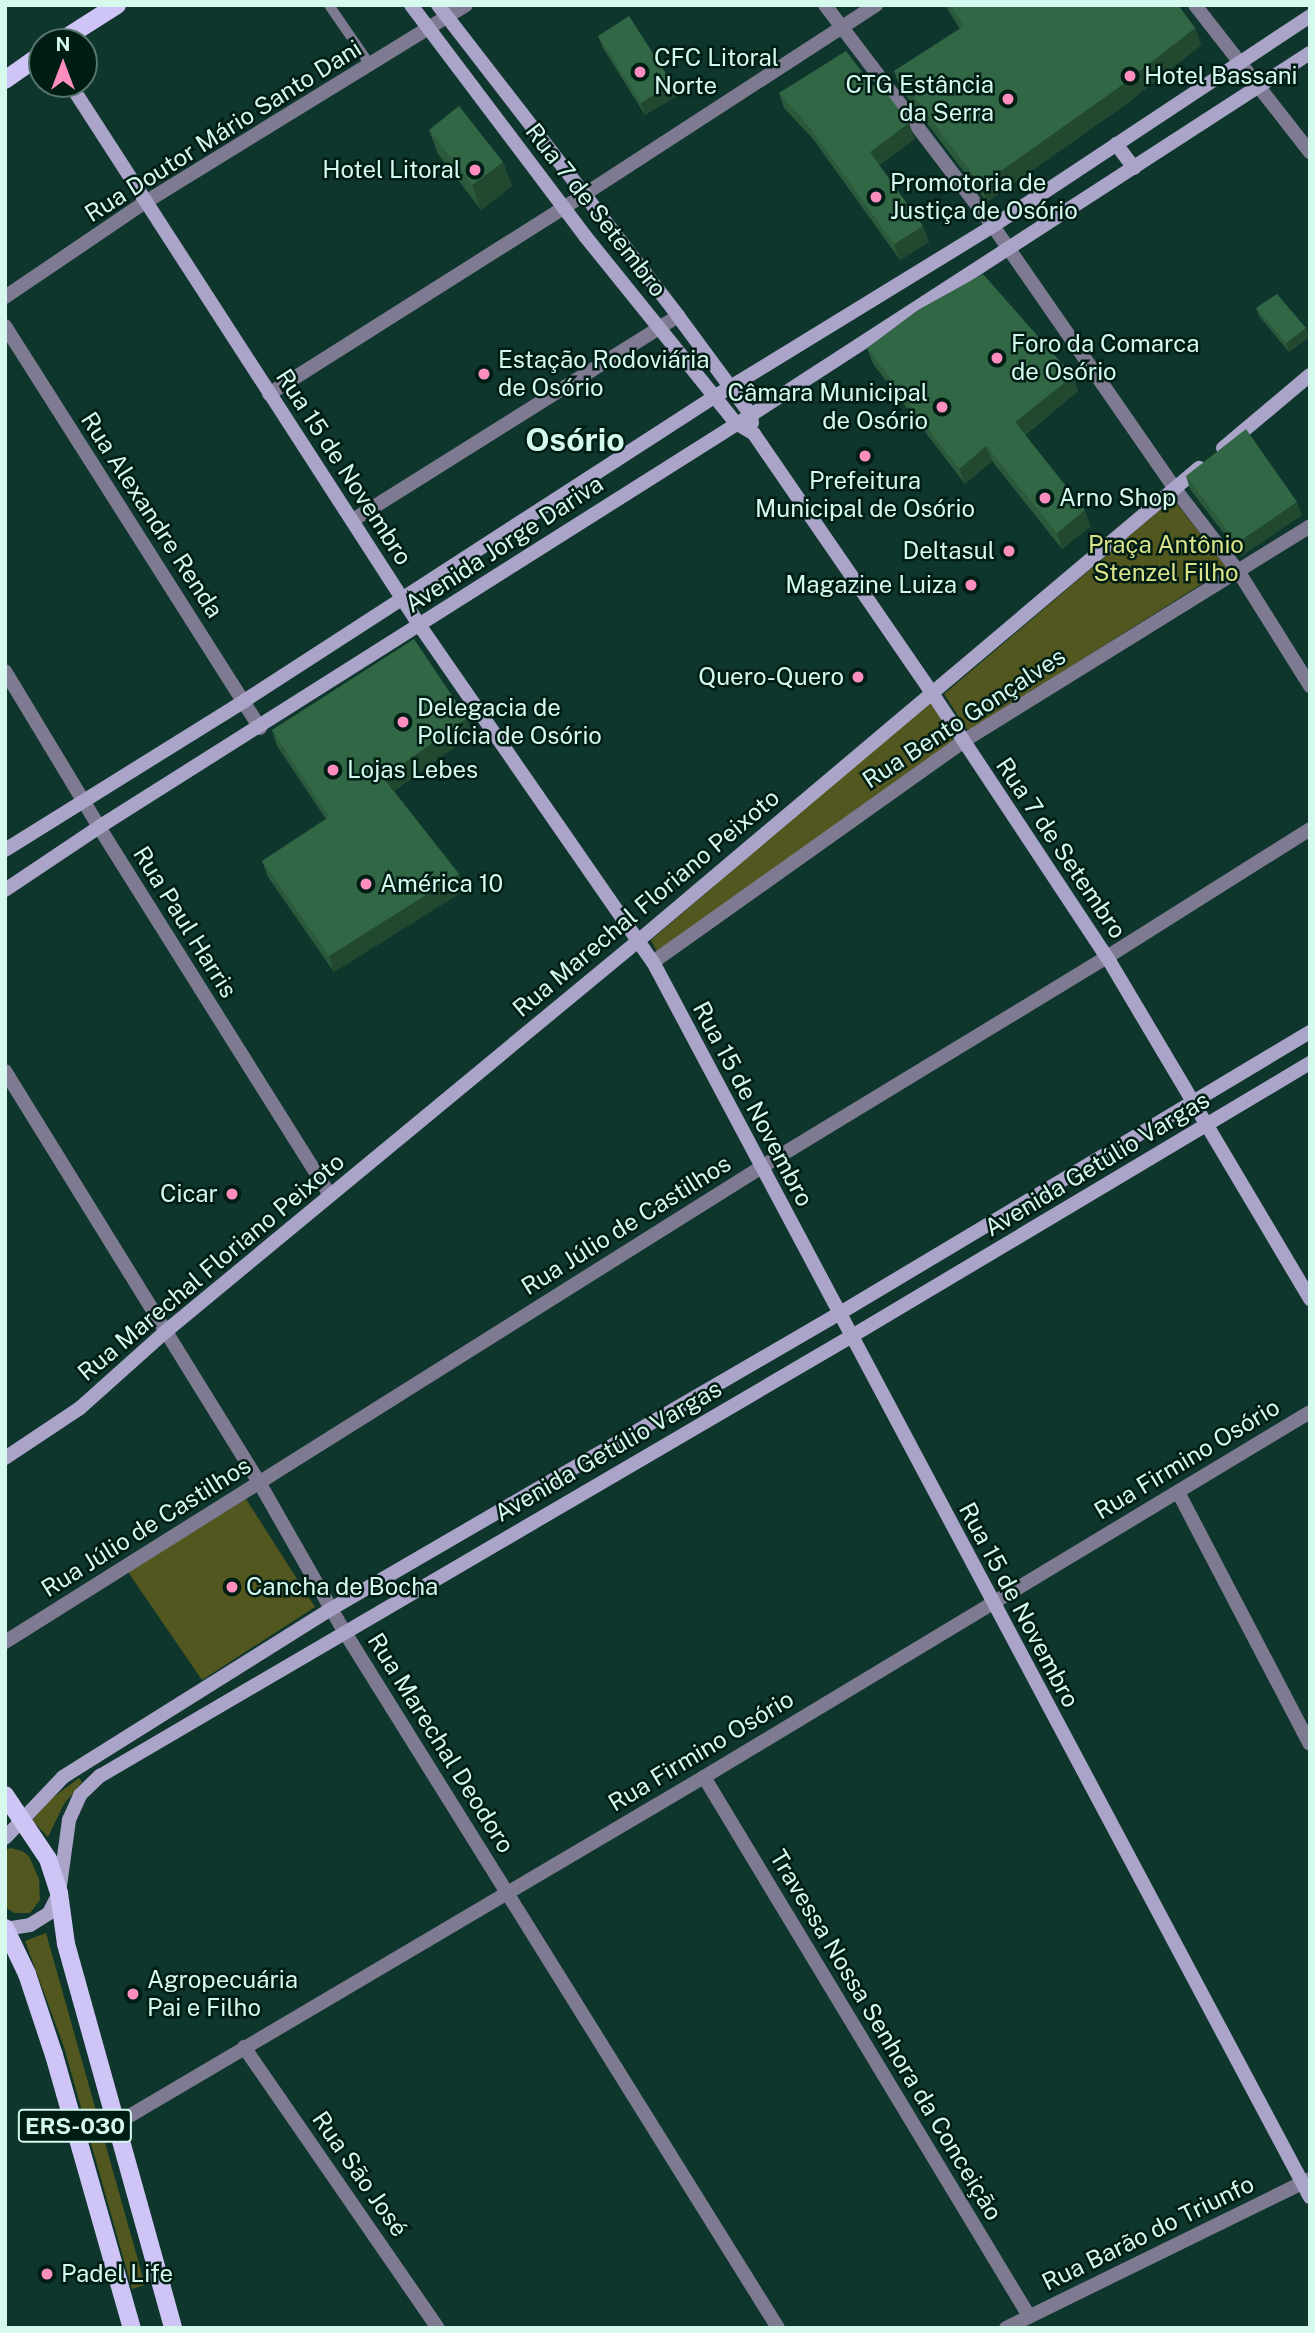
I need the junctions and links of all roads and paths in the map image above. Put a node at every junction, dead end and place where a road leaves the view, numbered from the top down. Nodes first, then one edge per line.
1 (117, 5) edge
2 (329, 5) edge
3 (411, 5) edge
4 (466, 5) edge
5 (825, 5) edge
6 (876, 5) edge
7 (1195, 5) edge
8 (443, 11) edge
9 (1310, 16) edge
10 (81, 28) edge
11 (841, 28) junction
12 (429, 30) junction
13 (1310, 53) edge
14 (1240, 61) junction
15 (28, 64) edge
16 (370, 66) junction
17 (5, 80) edge
18 (1259, 86) junction
19 (79, 98) edge
20 (1116, 144) junction
21 (1310, 152) edge
22 (1134, 168) junction
23 (582, 195) junction
24 (144, 203) junction
25 (565, 207) junction
26 (993, 226) junction
27 (1008, 249) junction
28 (5, 297) edge
29 (678, 316) junction
30 (5, 326) edge
31 (659, 328) junction
32 (1310, 374) edge
33 (730, 387) junction
34 (269, 394) junction
35 (714, 397) junction
36 (751, 415) junction
37 (736, 423) junction
38 (754, 434) junction
39 (1175, 489) junction
40 (353, 520) junction
41 (1310, 526) edge
42 (1238, 571) junction
43 (402, 599) junction
44 (420, 625) junction
45 (5, 671) edge
46 (1310, 685) edge
47 (932, 693) junction
48 (244, 701) junction
49 (260, 728) junction
50 (962, 742) junction
51 (86, 801) junction
52 (99, 827) junction
53 (1310, 829) edge
54 (5, 850) edge
55 (5, 890) edge
56 (638, 941) junction
57 (1107, 957) junction
58 (653, 962) junction
59 (1310, 1032) edge
60 (1310, 1063) edge
61 (5, 1071) edge
62 (1195, 1103) junction
63 (1209, 1125) junction
64 (760, 1168) junction
65 (330, 1195) junction
66 (1310, 1299) edge
67 (840, 1313) junction
68 (165, 1332) junction
69 (852, 1336) junction
70 (1310, 1412) edge
71 (5, 1458) edge
72 (562, 1474) junction
73 (260, 1484) junction
74 (1178, 1492) junction
75 (576, 1496) junction
76 (410, 1562) junction
77 (424, 1584) junction
78 (992, 1603) junction
79 (331, 1609) junction
80 (344, 1631) junction
81 (5, 1642) edge
82 (161, 1714) junction
83 (172, 1733) junction
84 (1310, 1744) edge
85 (704, 1777) junction
86 (5, 1795) edge
87 (22, 1820) junction
88 (5, 1838) edge
89 (59, 1893) junction
90 (508, 1893) junction
91 (5, 1928) edge
92 (5, 1966) edge
93 (27, 1974) junction
94 (244, 2046) junction
95 (114, 2125) junction
96 (1307, 2187) edge
97 (1029, 2316) junction
98 (132, 2328) edge
99 (173, 2328) edge
100 (438, 2328) edge
101 (778, 2328) edge
102 (1006, 2328) edge

1 - 10 main road
2 - 16 lane
3 - 12 main road, Rua 7 de Setembro
4 - 8 street, Rua Doutor Mário Santo Dani
5 - 11 street
6 - 11 street
7 - 14 street
8 - 12 street, Rua Doutor Mário Santo Dani
8 - 23 main road, Rua 7 de Setembro
9 - 14 main road, Avenida Jorge Dariva
11 - 23 street
11 - 26 street
12 - 16 street, Rua Doutor Mário Santo Dani
12 - 25 main road, Rua 7 de Setembro
13 - 18 main road, Avenida Jorge Dariva
14 - 18 street
14 - 20 main road, Avenida Jorge Dariva
15 - 17 main road
16 - 24 street, Rua Doutor Mário Santo Dani
18 - 21 street
18 - 22 main road, Avenida Jorge Dariva
19 - 24 main road, Rua 15 de Novembro
20 - 22 main road
20 - 26 main road, Avenida Jorge Dariva
22 - 27 main road, Avenida Jorge Dariva
23 - 25 street
23 - 29 main road, Rua 7 de Setembro
24 - 28 street, Rua Doutor Mário Santo Dani
24 - 34 main road, Rua 15 de Novembro
25 - 31 main road, Rua 7 de Setembro
25 - 34 street
26 - 27 street
26 - 33 main road, Avenida Jorge Dariva
27 - 36 main road, Avenida Jorge Dariva
27 - 39 street
29 - 31 street
29 - 33 main road, Rua 7 de Setembro
30 - 48 street, Rua Alexandre Renda
31 - 35 main road, Rua 7 de Setembro
31 - 40 street
32 - 39 main road, Rua Marechal Floriano Peixoto
33 - 35 main road, Avenida Jorge Dariva
33 - 36 main road, Rua 7 de Setembro
34 - 40 main road, Rua 15 de Novembro
35 - 37 main road, Rua 7 de Setembro
35 - 43 main road, Avenida Jorge Dariva
36 - 37 main road, Avenida Jorge Dariva
36 - 38 main road, Rua 7 de Setembro
37 - 38 main road, Rua 7 de Setembro
37 - 44 main road, Avenida Jorge Dariva
38 - 47 main road, Rua 7 de Setembro
39 - 42 street
39 - 47 main road, Rua Marechal Floriano Peixoto
40 - 43 main road, Rua 15 de Novembro
41 - 42 street, Rua Bento Gonçalves
42 - 46 street
42 - 50 street, Rua Bento Gonçalves
43 - 44 main road, Rua 15 de Novembro
43 - 48 main road, Avenida Jorge Dariva
44 - 49 main road, Avenida Jorge Dariva
44 - 56 main road, Rua 15 de Novembro
45 - 51 street, Rua Paul Harris
47 - 50 main road, Rua 7 de Setembro
47 - 56 main road, Rua Marechal Floriano Peixoto
48 - 49 street, Rua Alexandre Renda
48 - 51 main road, Avenida Jorge Dariva
49 - 52 main road, Avenida Jorge Dariva
50 - 57 main road, Rua 7 de Setembro
50 - 58 street, Rua Bento Gonçalves
51 - 52 street, Rua Paul Harris
51 - 54 main road, Avenida Jorge Dariva
52 - 55 main road, Avenida Jorge Dariva
52 - 65 street, Rua Paul Harris
53 - 57 street, Rua Júlio de Castilhos
56 - 58 main road, Rua 15 de Novembro
56 - 65 main road, Rua Marechal Floriano Peixoto
57 - 62 main road, Rua 7 de Setembro
57 - 64 street, Rua Júlio de Castilhos
58 - 64 main road, Rua 15 de Novembro
59 - 62 main road, Avenida Getúlio Vargas
60 - 63 main road, Avenida Getúlio Vargas
61 - 68 street, Rua Marechal Deodoro
62 - 63 main road, Rua 7 de Setembro
62 - 67 main road, Avenida Getúlio Vargas
63 - 66 main road, Rua 7 de Setembro
63 - 69 main road, Avenida Getúlio Vargas
64 - 67 main road, Rua 15 de Novembro
64 - 73 street, Rua Júlio de Castilhos
65 - 68 main road, Rua Marechal Floriano Peixoto
67 - 69 main road, Rua 15 de Novembro
67 - 72 main road, Avenida Getúlio Vargas
68 - 71 main road, Rua Marechal Floriano Peixoto
68 - 73 street, Rua Marechal Deodoro
69 - 75 main road, Avenida Getúlio Vargas
69 - 78 main road, Rua 15 de Novembro
70 - 74 street, Rua Firmino Osório
72 - 75 main road
72 - 76 main road, Avenida Getúlio Vargas
73 - 79 street, Rua Marechal Deodoro
73 - 81 street, Rua Júlio de Castilhos
74 - 78 street, Rua Firmino Osório
74 - 84 street
75 - 77 main road, Avenida Getúlio Vargas
76 - 77 main road
76 - 79 main road, Avenida Getúlio Vargas
77 - 80 main road, Avenida Getúlio Vargas
78 - 85 street, Rua Firmino Osório
78 - 96 main road, Rua 15 de Novembro
79 - 80 street, Rua Marechal Deodoro
79 - 82 main road, Avenida Getúlio Vargas
80 - 83 main road, Avenida Getúlio Vargas
80 - 90 street, Rua Marechal Deodoro
82 - 83 main road
82 - 87 main road, Avenida Getúlio Vargas
83 - 89 main road, Avenida Getúlio Vargas
85 - 90 street, Rua Firmino Osório
85 - 97 street, Travessa Nossa Senhora da Conceição
86 - 87 main road, ERS-030
87 - 88 main road, Avenida Getúlio Vargas
87 - 89 main road, ERS-030
89 - 91 main road, Avenida Getúlio Vargas
89 - 95 main road, ERS-030
90 - 94 street, Rua Firmino Osório
90 - 101 street, Rua Marechal Deodoro
91 - 93 main road, ERS-030
92 - 93 main road
93 - 98 main road, ERS-030
94 - 95 street, Rua Firmino Osório
94 - 100 street, Rua São José
95 - 99 main road, ERS-030
96 - 97 street, Rua Barão do Triunfo
97 - 102 street, Rua Barão do Triunfo

